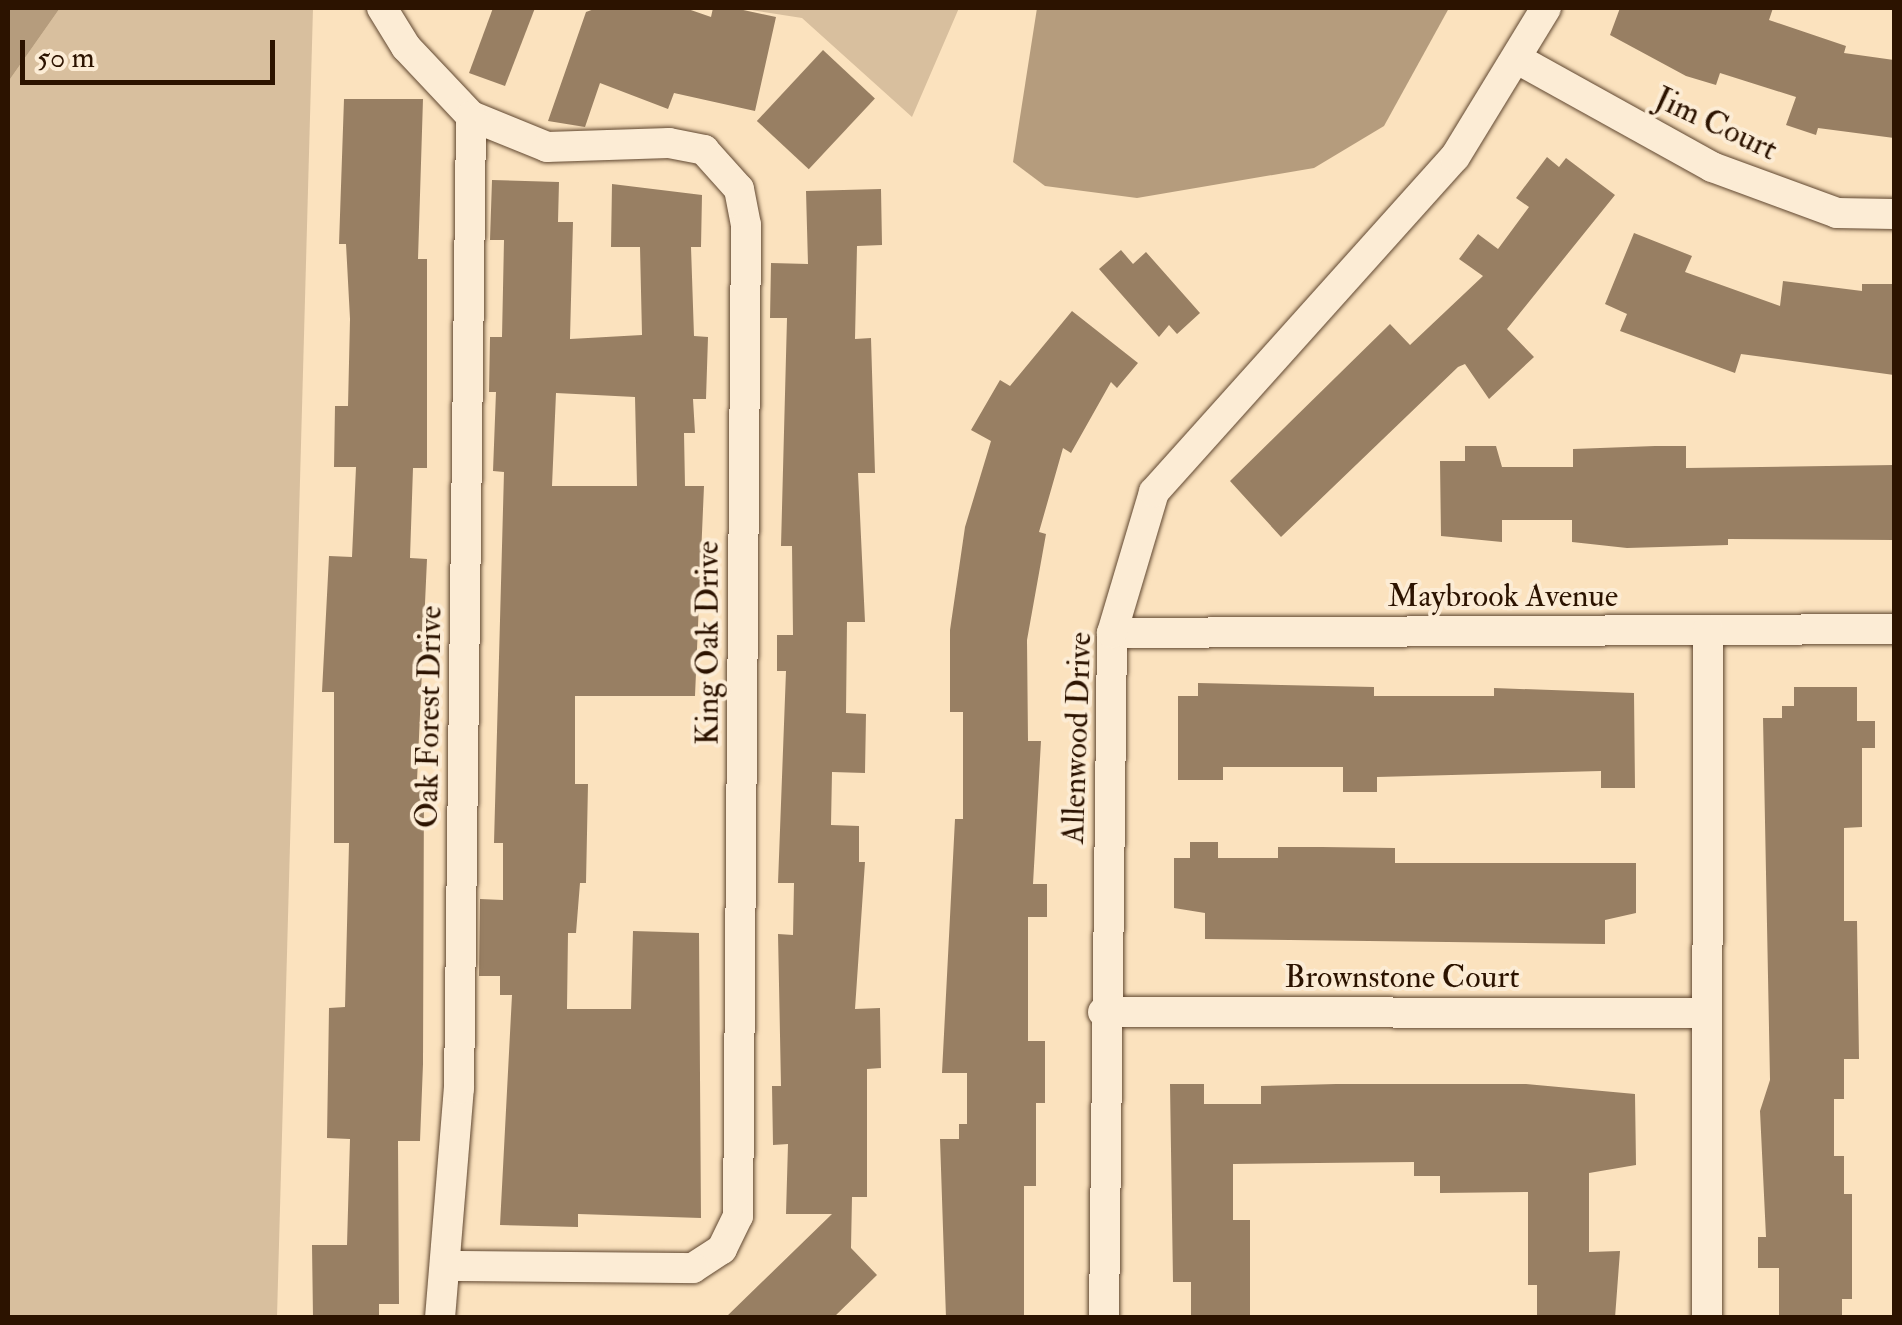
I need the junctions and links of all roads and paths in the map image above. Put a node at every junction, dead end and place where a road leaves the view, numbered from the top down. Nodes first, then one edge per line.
1 (382, 8) edge
2 (1546, 8) edge
3 (1519, 60) junction
4 (471, 116) junction
5 (1894, 214) edge
6 (1894, 629) edge
7 (1708, 630) junction
8 (1112, 634) junction
9 (1103, 1012) junction
10 (1702, 1013) junction
11 (449, 1266) junction
12 (440, 1318) edge
13 (1104, 1318) edge
14 (1707, 1318) edge

1 - 4 street, King Oak Drive
2 - 3 street, Allenwood Drive
3 - 5 street, Jim Court
3 - 8 street, Allenwood Drive
4 - 11 street, Oak Forest Drive
4 - 11 street, King Oak Drive
6 - 7 street, Maybrook Avenue
7 - 8 street, Maybrook Avenue
7 - 10 street
8 - 9 street, Allenwood Drive
9 - 10 street, Brownstone Court
9 - 13 street, Allenwood Drive
10 - 14 street
11 - 12 street, Oak Forest Drive

